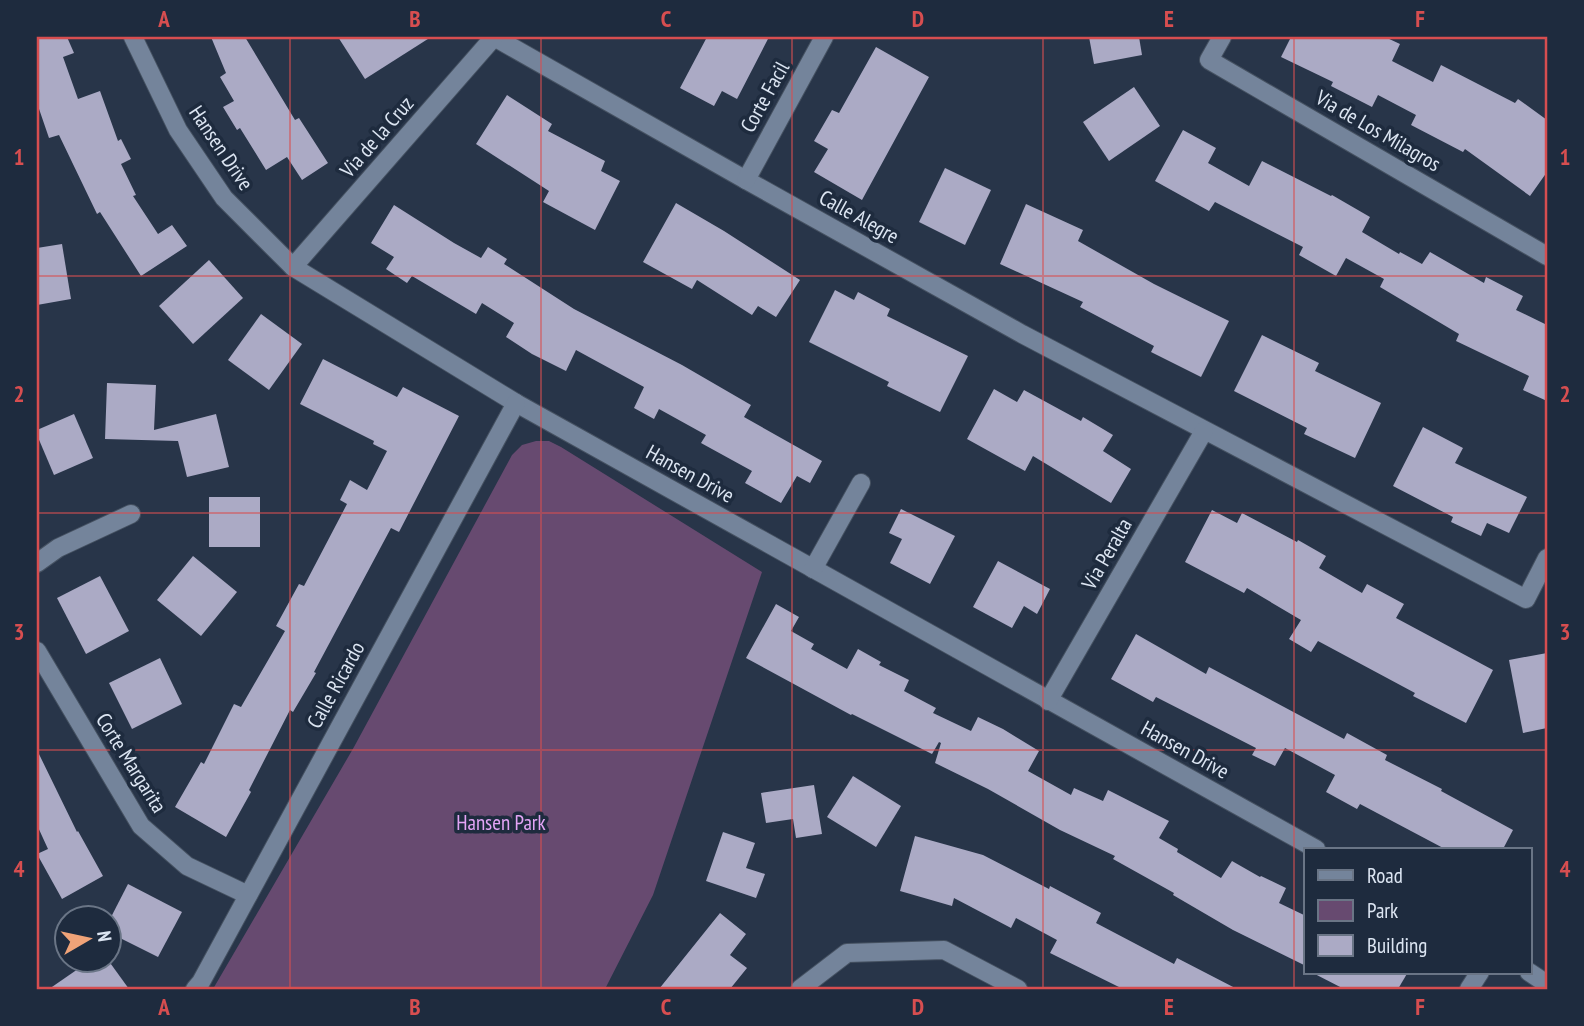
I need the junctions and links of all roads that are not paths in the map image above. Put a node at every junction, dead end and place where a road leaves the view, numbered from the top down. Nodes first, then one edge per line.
1 (132, 37) edge
2 (494, 37) edge
3 (824, 37) edge
4 (1222, 37) edge
5 (746, 180) junction
6 (1547, 256) edge
7 (293, 267) junction
8 (516, 403) junction
9 (1204, 431) junction
10 (860, 483) dead end
11 (131, 514) dead end
12 (1547, 558) edge
13 (37, 564) edge
14 (813, 569) junction
15 (37, 651) edge
16 (1048, 701) junction
17 (1315, 848) edge
18 (248, 895) junction
19 (1532, 974) edge
20 (1547, 985) edge
21 (195, 989) edge
22 (800, 989) edge
23 (1018, 989) edge

1 - 7 street, Hansen Drive
2 - 5 street, Calle Alegre
2 - 7 street, Via de la Cruz
3 - 5 street, Corte Facil
4 - 6 street, Via de Los Milagros
5 - 9 street, Calle Alegre
7 - 8 street, Hansen Drive
8 - 14 street, Hansen Drive
8 - 18 street, Calle Ricardo
9 - 12 street
9 - 16 street, Via Peralta
10 - 14 street
11 - 13 street
14 - 16 street, Hansen Drive
15 - 18 street, Corte Margarita
16 - 17 street, Hansen Drive
18 - 21 street, Calle Ricardo
19 - 20 street
22 - 23 street

